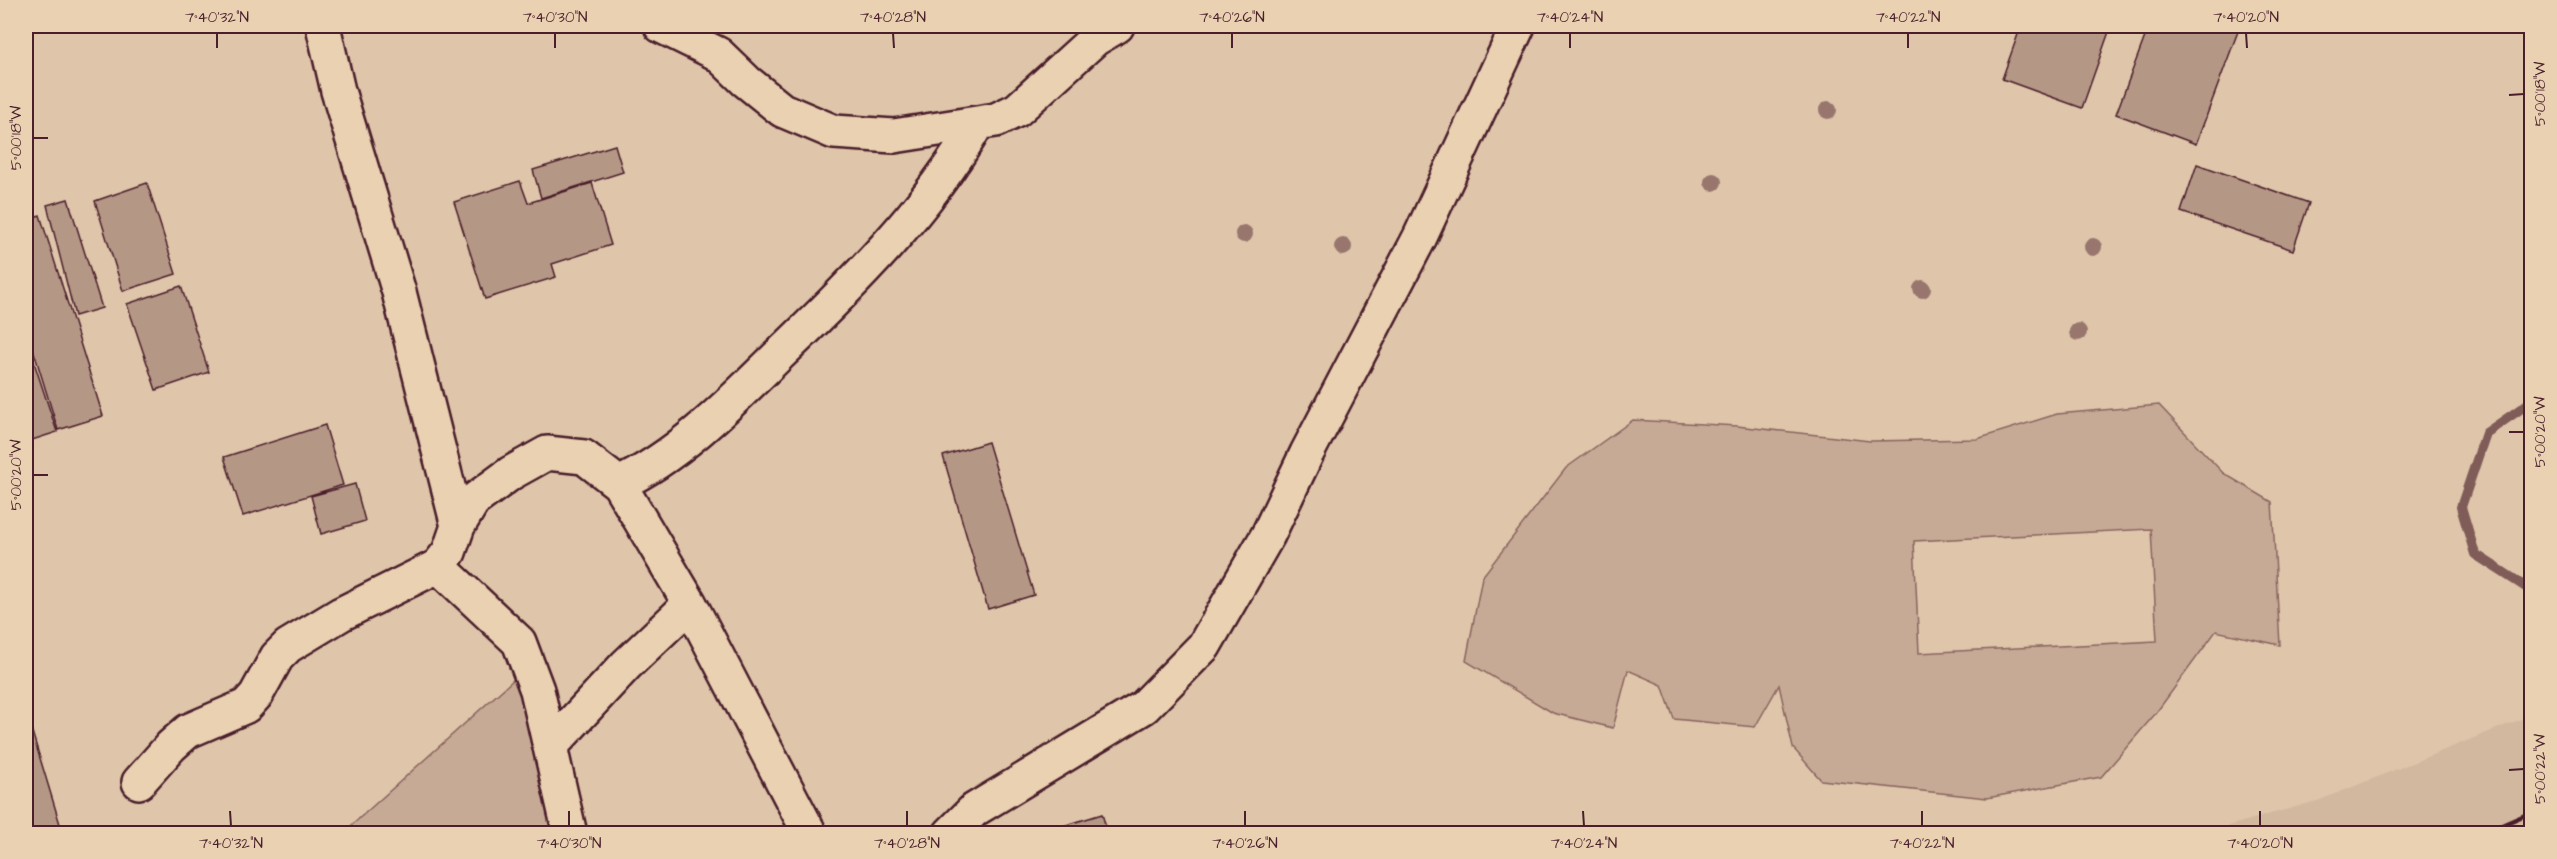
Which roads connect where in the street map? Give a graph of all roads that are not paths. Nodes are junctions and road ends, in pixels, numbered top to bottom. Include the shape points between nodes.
1 (323, 26) edge
2 (662, 26) edge
3 (1117, 26) edge
4 (1518, 26) edge
5 (977, 124) junction
6 (619, 484) junction
7 (458, 526) junction
8 (438, 566) junction
9 (690, 604) junction
10 (550, 747) junction
11 (139, 782) dead end
12 (570, 834) edge
13 (810, 834) edge
14 (950, 834) edge

1 - 7 street via 338,91 399,292
2 - 5 street via 718,54 782,110 834,132 894,136
3 - 5 street via 1095,39 1017,110
4 - 14 street via 1420,237 1268,536 1204,646 1144,706 974,810
5 - 6 street via 957,159 924,201 840,296 734,400 675,450
6 - 7 street via 584,457 547,453 473,501
6 - 9 street
7 - 8 street via 449,552
8 - 10 street via 519,642 537,690
8 - 11 street via 341,614 288,646 246,706 188,731
9 - 10 street via 626,664
9 - 13 street
10 - 12 street

